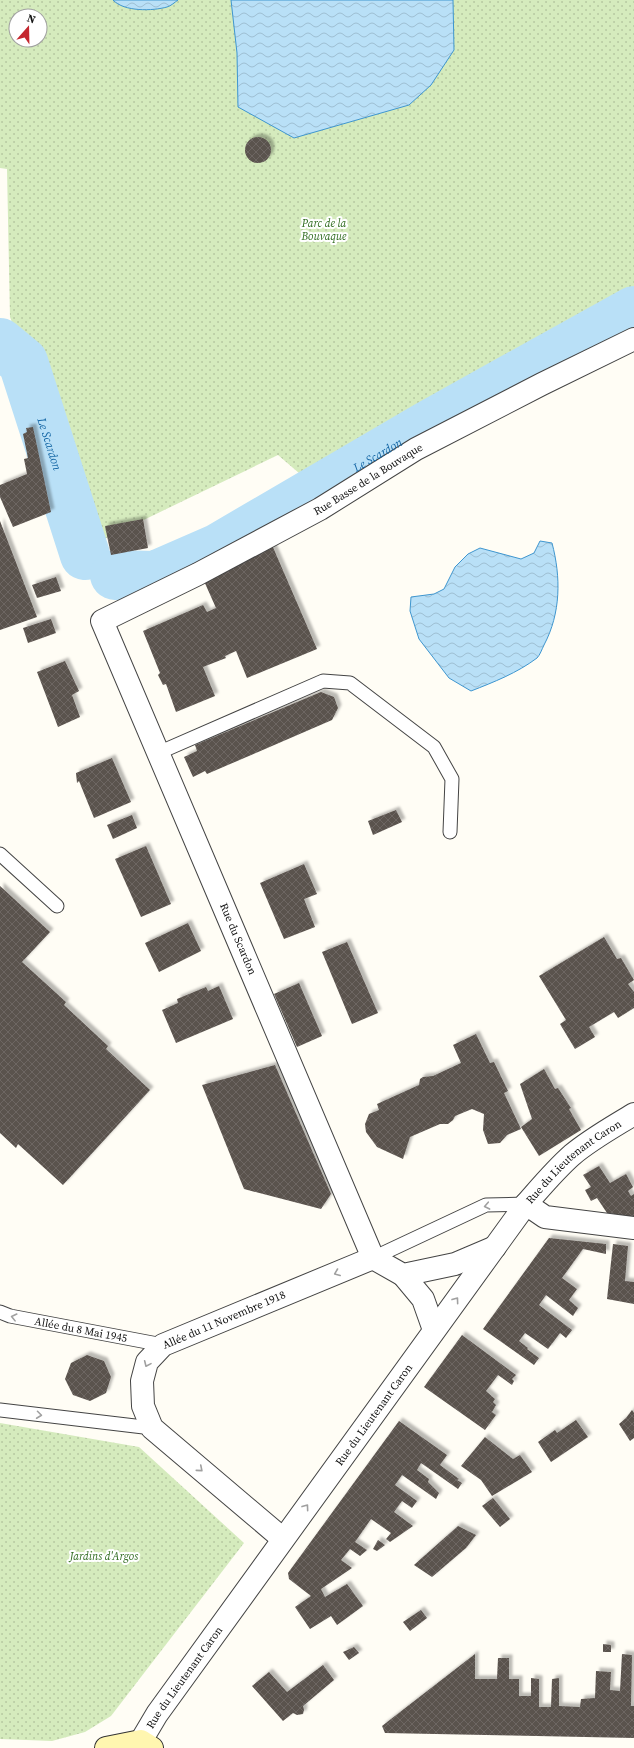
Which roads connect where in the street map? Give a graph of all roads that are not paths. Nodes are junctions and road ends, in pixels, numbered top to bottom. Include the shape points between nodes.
1 (634, 339) edge
2 (102, 621) joint
3 (158, 753) junction
4 (450, 832) dead end
5 (0, 854) edge
6 (56, 906) dead end
7 (634, 1114) edge
8 (526, 1204) junction
9 (634, 1228) edge
10 (496, 1246) junction
11 (373, 1258) junction
12 (403, 1274) junction
13 (0, 1312) edge
14 (434, 1330) junction
15 (163, 1344) junction
16 (0, 1410) edge
17 (152, 1428) junction
18 (283, 1539) junction
19 (146, 1745) edge
20 (106, 1748) edge

1 - 2 street, Rue Basse de la Bouvaque via 423,445 320,509 198,574
2 - 3 street, Rue du Scardon
3 - 4 lane via 323,681 350,683 434,747 452,779
3 - 11 street, Rue du Scardon
5 - 6 lane
7 - 8 street, Rue du Lieutenant Caron via 573,1154 554,1171
8 - 9 street via 544,1217
8 - 10 street, Rue du Lieutenant Caron
8 -> 11 lane via 486,1205
10 - 12 street via 455,1264
14 -> 10 street, Rue du Lieutenant Caron
11 - 12 street
11 -> 15 street, Allée du 11 Novembre 1918
12 - 14 street via 423,1299
15 -> 13 lane, Allée du 8 Mai 1945
18 -> 14 street, Rue du Lieutenant Caron
15 -> 17 street, Allée du 11 Novembre 1918 via 147,1362 142,1381 143,1406
16 -> 17 lane
17 -> 18 street, Allée du 11 Novembre 1918
18 - 19 street, Rue du Lieutenant Caron via 157,1714
19 - 20 main road

